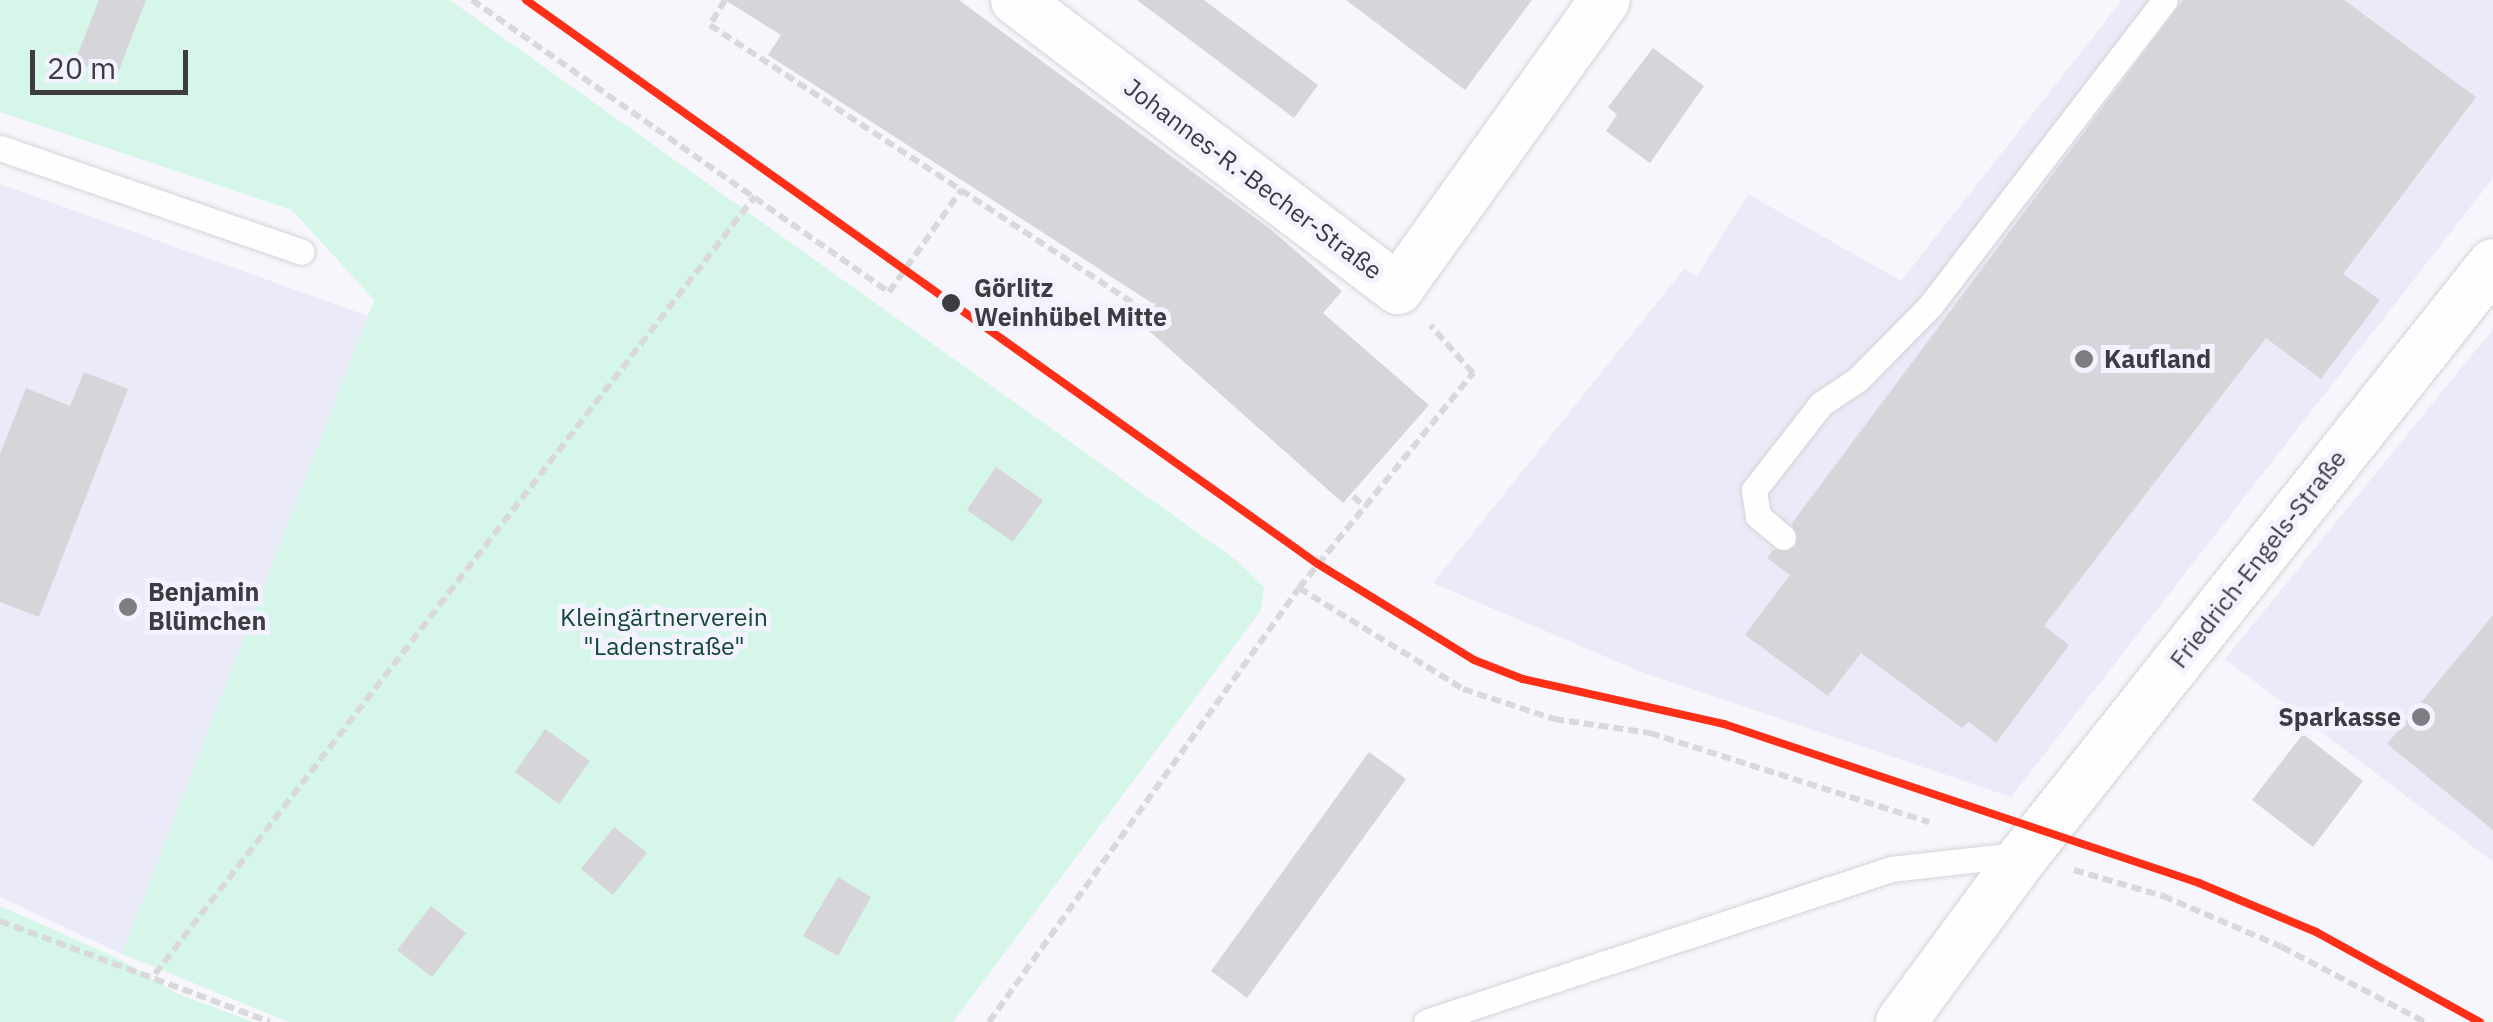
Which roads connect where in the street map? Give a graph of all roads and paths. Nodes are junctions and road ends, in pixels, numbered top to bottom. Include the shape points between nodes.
1 (472, 0) edge
2 (726, 0) edge
3 (1016, 0) edge
4 (1605, 0) edge
5 (2165, 0) edge
6 (0, 148) edge
7 (962, 189) junction
8 (755, 196) junction
9 (302, 252) dead end
10 (2493, 264) edge
11 (1398, 289) junction
12 (1145, 311) dead end
13 (1353, 496) dead end
14 (1365, 507) junction
15 (1782, 537) dead end
16 (1299, 588) junction
17 (1936, 825) dead end
18 (2025, 854) junction
19 (0, 921) edge
20 (155, 974) junction
21 (270, 1022) edge
22 (989, 1022) edge
23 (1426, 1022) edge
24 (1902, 1022) edge
25 (2425, 1022) edge

1 - 8 path
2 - 7 path via 710,25
3 - 11 street, Johannes-R.-Becher-Straße
4 - 11 street, Johannes-R.-Becher-Straße
5 - 15 lane via 1930,306 1866,372 1821,404 1754,490 1758,516
6 - 9 lane
7 - 8 path via 889,292
7 - 12 path
8 - 20 path
10 - 18 street, Friedrich-Engels-Straße
11 - 14 path via 1473,373
13 - 14 path
14 - 16 path
16 - 17 path via 1463,690 1554,719 1650,733
16 - 22 path
18 - 23 lane via 1891,869
18 - 24 street, Friedrich-Engels-Straße
18 - 25 path via 2163,896 2282,947
19 - 20 path
20 - 21 path

